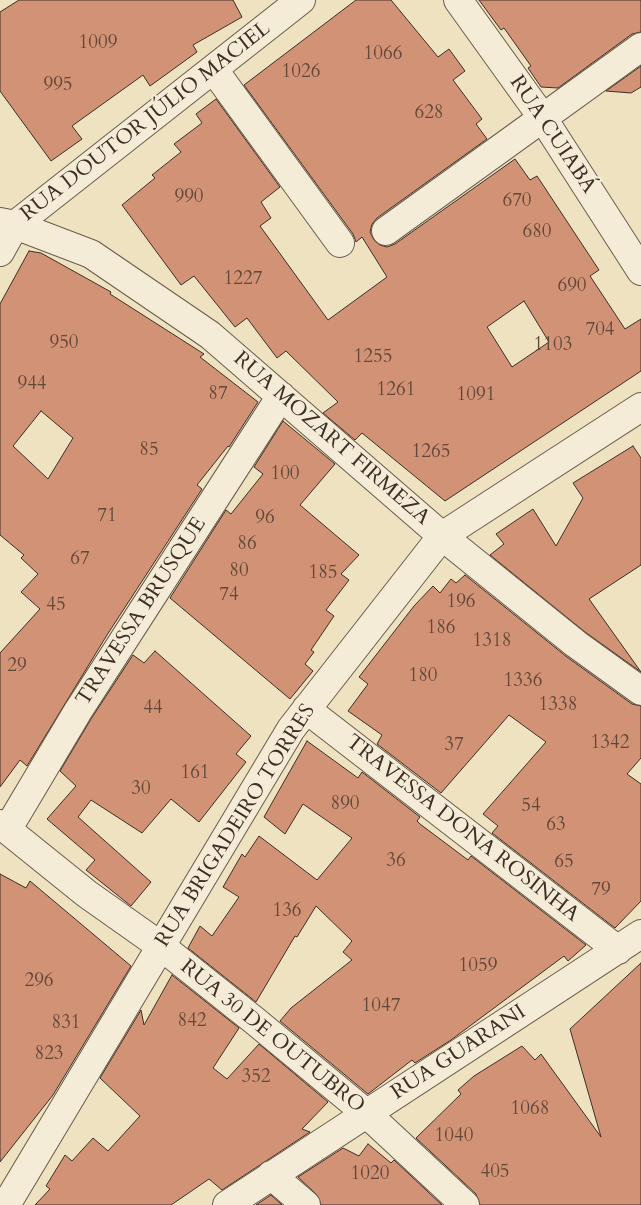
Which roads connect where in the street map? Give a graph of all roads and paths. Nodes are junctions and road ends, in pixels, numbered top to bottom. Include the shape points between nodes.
1 (301, 0) edge
2 (458, 0) edge
3 (641, 47) edge
4 (214, 70) junction
5 (542, 117) junction
6 (7, 224) edge
7 (386, 231) dead end
8 (340, 244) dead end
9 (0, 252) edge
10 (641, 272) edge
11 (281, 396) junction
12 (641, 407) edge
13 (442, 536) junction
14 (641, 691) edge
15 (306, 709) junction
16 (3, 827) edge
17 (641, 934) edge
18 (162, 947) junction
19 (618, 950) junction
20 (366, 1113) junction
21 (271, 1175) junction
22 (6, 1205) edge
23 (228, 1205) edge
24 (306, 1205) edge
25 (465, 1205) edge

1 - 4 street, RUA DOUTOR JÚLIO MACIEL
2 - 5 street, RUA CUIABÁ
3 - 5 street
4 - 6 street, RUA DOUTOR JÚLIO MACIEL
4 - 8 street
5 - 7 street
5 - 10 street, RUA CUIABÁ
6 - 9 street, RUA DOUTOR JÚLIO MACIEL
6 - 11 street, RUA MOZART FIRMEZA via 91,254 210,335
11 - 13 street, RUA MOZART FIRMEZA
11 - 16 street, TRAVESSA BRUSQUE
12 - 13 street, RUA BRIGADEIRO TORRES
13 - 14 street, RUA MOZART FIRMEZA via 576,644
13 - 15 street, RUA BRIGADEIRO TORRES
15 - 18 street, RUA BRIGADEIRO TORRES
15 - 19 street, TRAVESSA DONA ROSINHA
16 - 18 street, RUA 30 DE OUTUBRO via 87,894
17 - 19 street, RUA GUARANI
18 - 20 street, RUA 30 DE OUTUBRO
18 - 22 street, RUA BRIGADEIRO TORRES
19 - 20 street, RUA GUARANI
20 - 21 street, RUA GUARANI
20 - 25 street, RUA 30 DE OUTUBRO
21 - 23 street, RUA GUARANI
21 - 24 street

